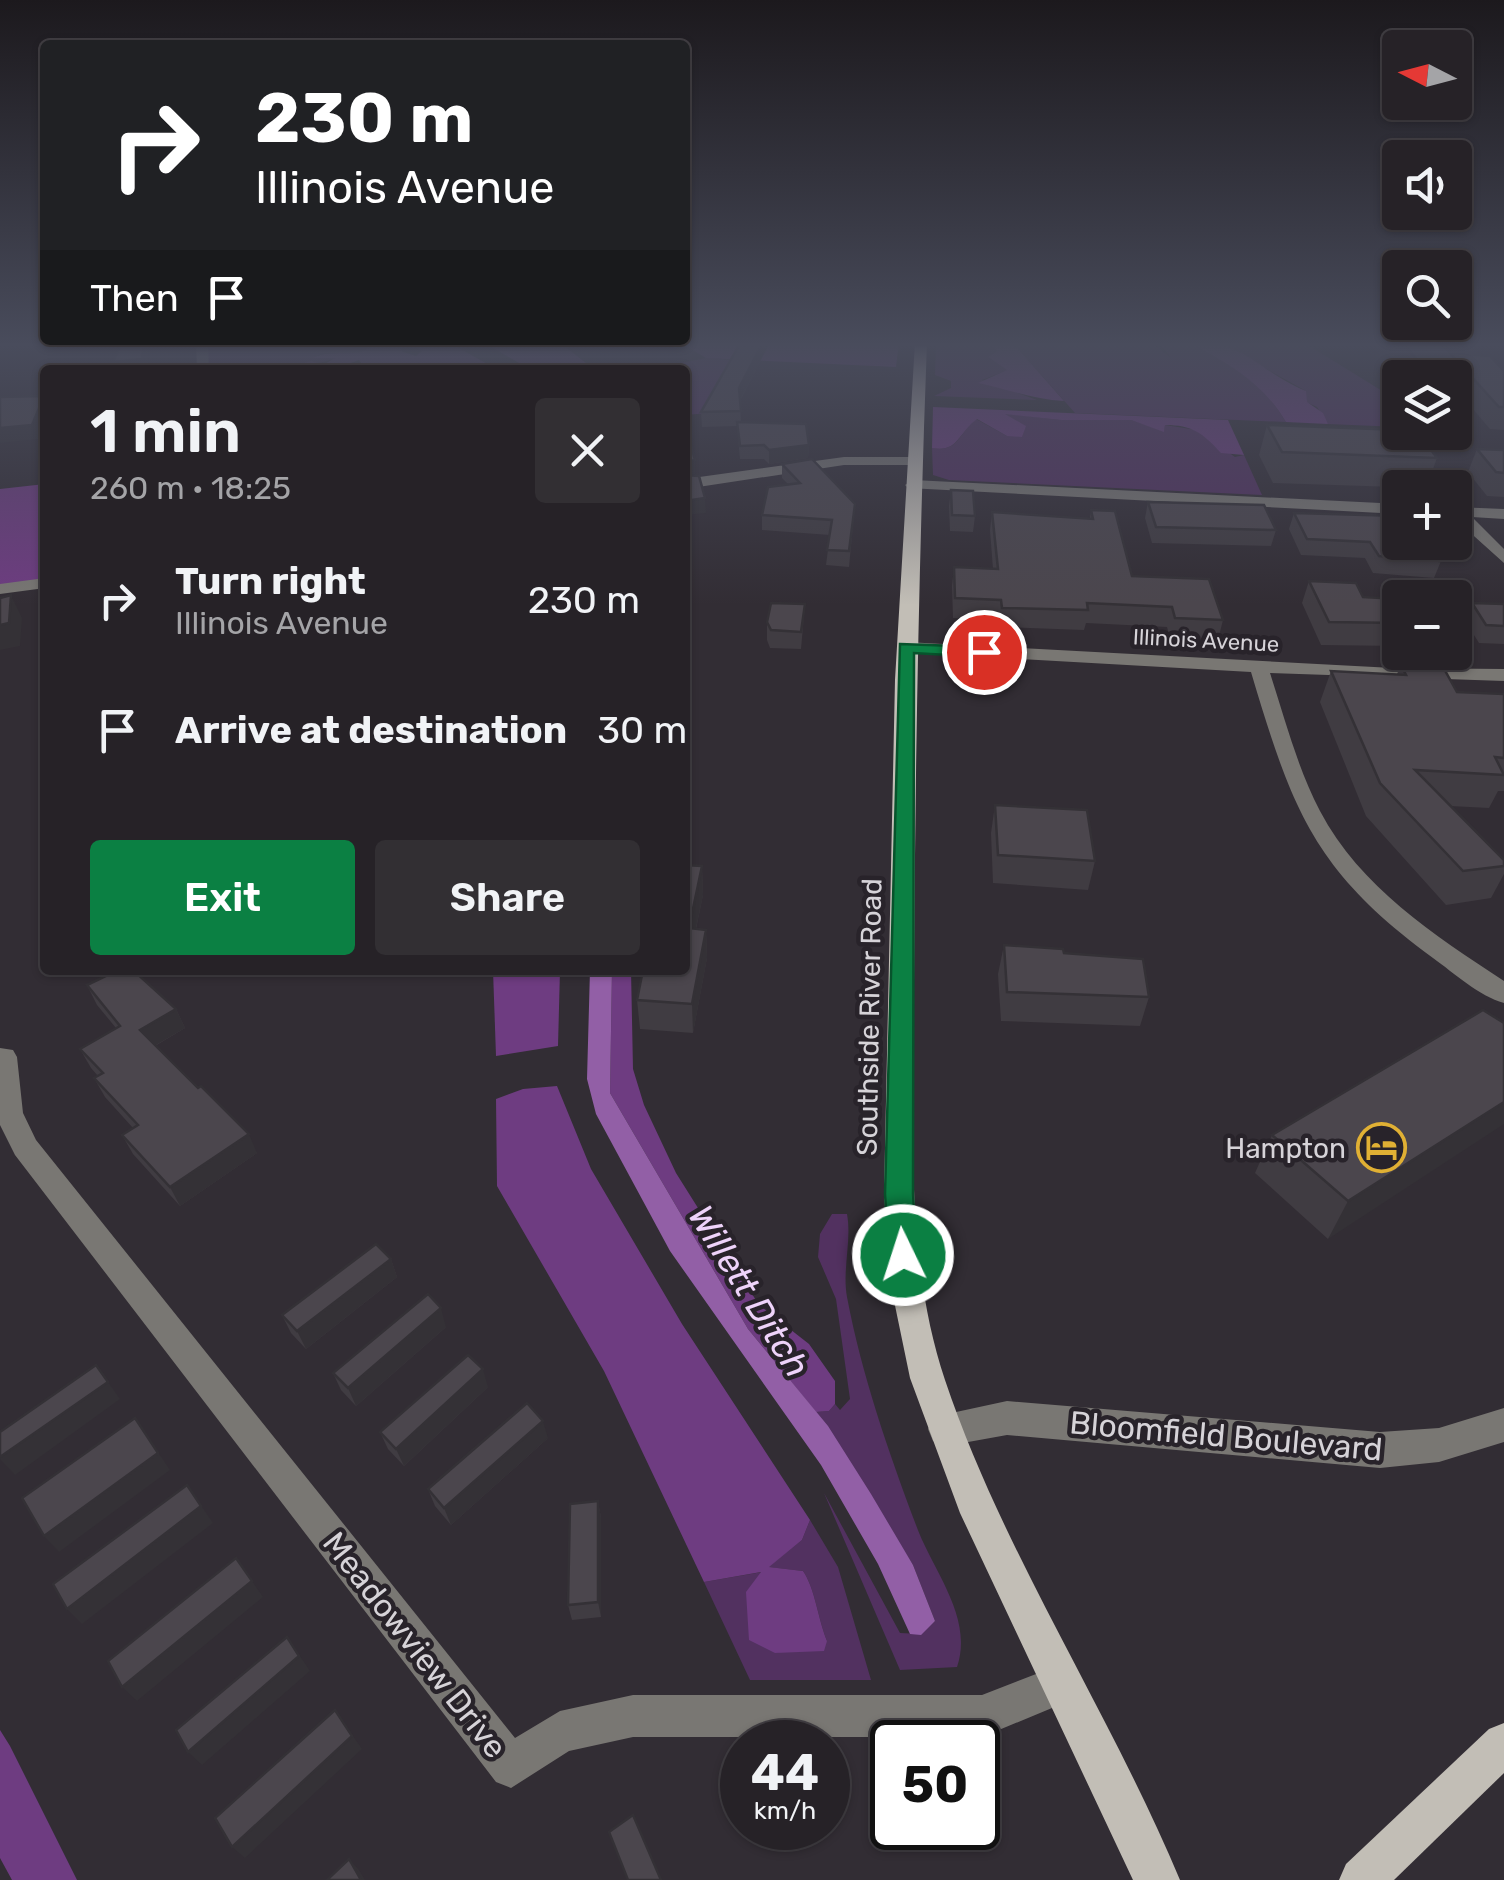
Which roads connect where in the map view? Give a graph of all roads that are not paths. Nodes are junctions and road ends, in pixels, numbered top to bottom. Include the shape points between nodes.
1 (916, 430) edge
2 (914, 473) junction
3 (690, 483) edge
4 (1382, 508) edge
5 (1472, 513) edge
6 (1504, 514) edge
7 (1472, 527) edge
8 (1504, 558) edge
9 (40, 584) edge
10 (0, 589) edge
11 (906, 648) junction
12 (1259, 668) junction
13 (1504, 675) edge
14 (1504, 994) edge
15 (4, 1057) dead end
16 (1504, 1425) edge
17 (946, 1429) junction
18 (1062, 1684) junction
19 (1504, 1744) edge
20 (1157, 1880) edge
21 (1362, 1880) edge

1 - 2 main road, Southside River Road
2 - 3 street via 844,461
2 - 4 street
2 - 11 main road, Southside River Road
5 - 6 street
7 - 8 street
9 - 10 street
11 - 12 street, Illinois Avenue
11 - 17 main road, Southside River Road via 901,1227 916,1338
12 - 13 street, Illinois Avenue
12 - 14 street via 1304,800 1332,850 1407,926
15 - 18 street, Meadowview Drive via 9,1113 25,1146 511,1768 560,1732 634,1716 982,1716
16 - 17 street, Bloomfield Boulevard via 1458,1441 1380,1450 1007,1418
17 - 18 main road, Southside River Road
18 - 20 main road, Southside River Road
19 - 21 main road

